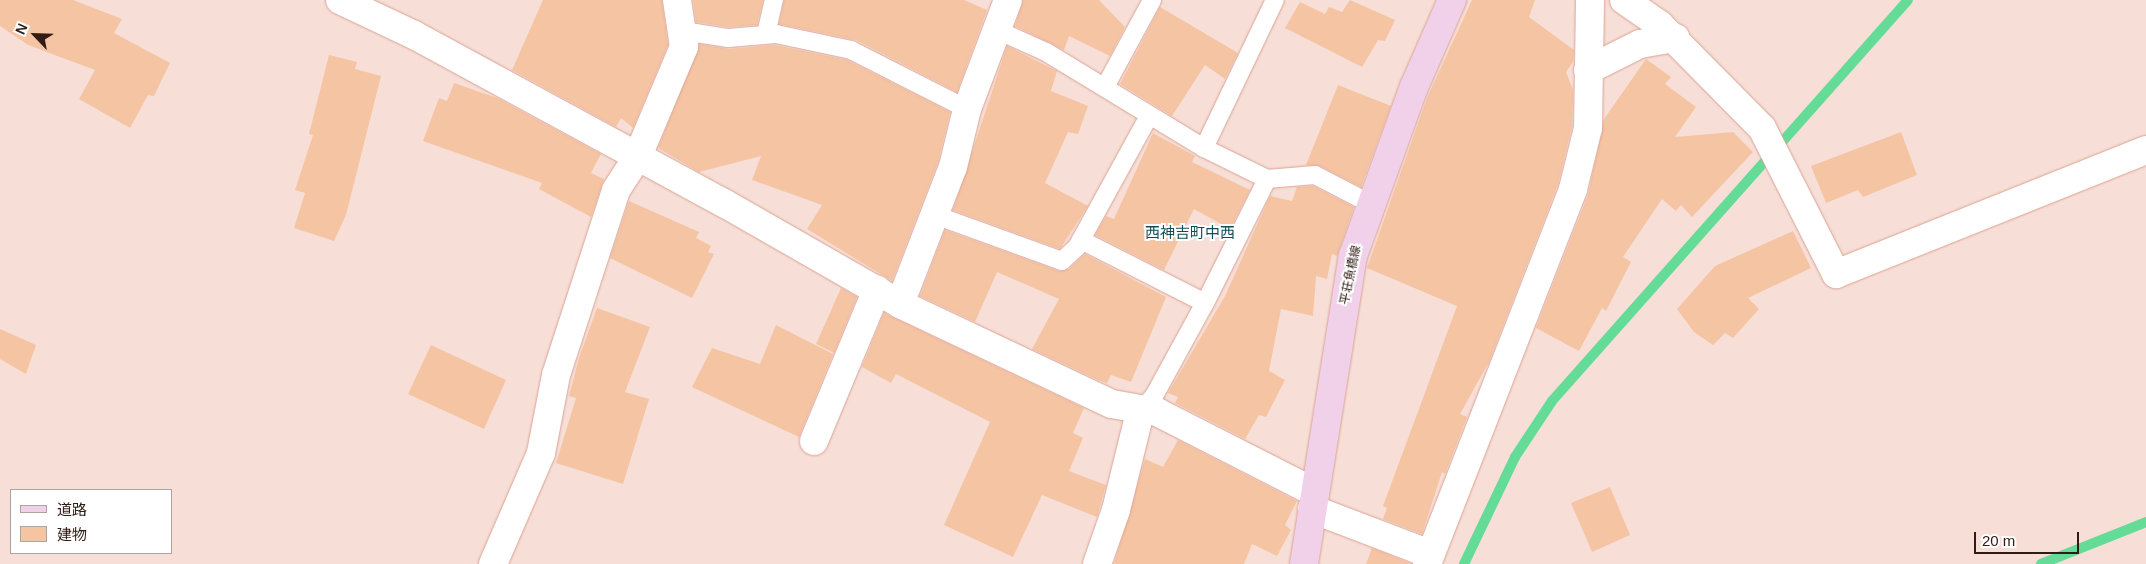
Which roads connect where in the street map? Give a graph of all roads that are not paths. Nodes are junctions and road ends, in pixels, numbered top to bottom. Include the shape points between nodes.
1 (340, 0) edge
2 (677, 0) edge
3 (774, 0) edge
4 (1008, 0) edge
5 (1152, 0) edge
6 (1275, 0) edge
7 (1452, 0) edge
8 (1590, 0) edge
9 (1624, 0) edge
10 (997, 30) junction
11 (684, 31) junction
12 (766, 34) junction
13 (1675, 38) junction
14 (1588, 70) junction
15 (1105, 87) junction
16 (967, 109) junction
17 (1149, 116) junction
18 (1204, 148) junction
19 (2146, 150) edge
20 (637, 158) junction
21 (1267, 180) junction
22 (1372, 204) junction
23 (935, 215) junction
24 (1082, 240) junction
25 (888, 297) junction
26 (1205, 303) junction
27 (1140, 412) junction
28 (814, 441) dead end
29 (1313, 501) junction
30 (1429, 559) edge
31 (1100, 563) edge
32 (493, 564) edge
33 (1304, 564) edge

1 - 20 street via 414,35
2 - 11 street
3 - 12 lane
4 - 10 street
5 - 15 lane
6 - 18 lane
7 - 22 main road, 平荘魚橋線 via 1414,87
8 - 14 street
9 - 13 street
10 - 15 lane
10 - 16 street
11 - 12 lane via 728,38
11 - 20 street via 684,48
12 - 16 lane via 851,50
13 - 14 street via 1640,44
13 - 19 street via 1762,128 1836,274
14 - 30 street via 1588,128 1573,189
15 - 17 lane
16 - 23 street
17 - 18 lane
17 - 24 lane
18 - 21 lane
20 - 25 street
20 - 32 street via 616,190 556,375 541,453
21 - 22 lane via 1314,175
21 - 26 lane
22 - 29 main road, 平荘魚橋線 via 1353,256
23 - 24 lane via 1062,262
23 - 25 street
24 - 26 lane
25 - 27 street via 1112,404
25 - 28 street
26 - 27 lane via 1154,396
27 - 29 street via 1157,412
27 - 31 street
29 - 30 street
29 - 33 main road, 平荘魚橋線

